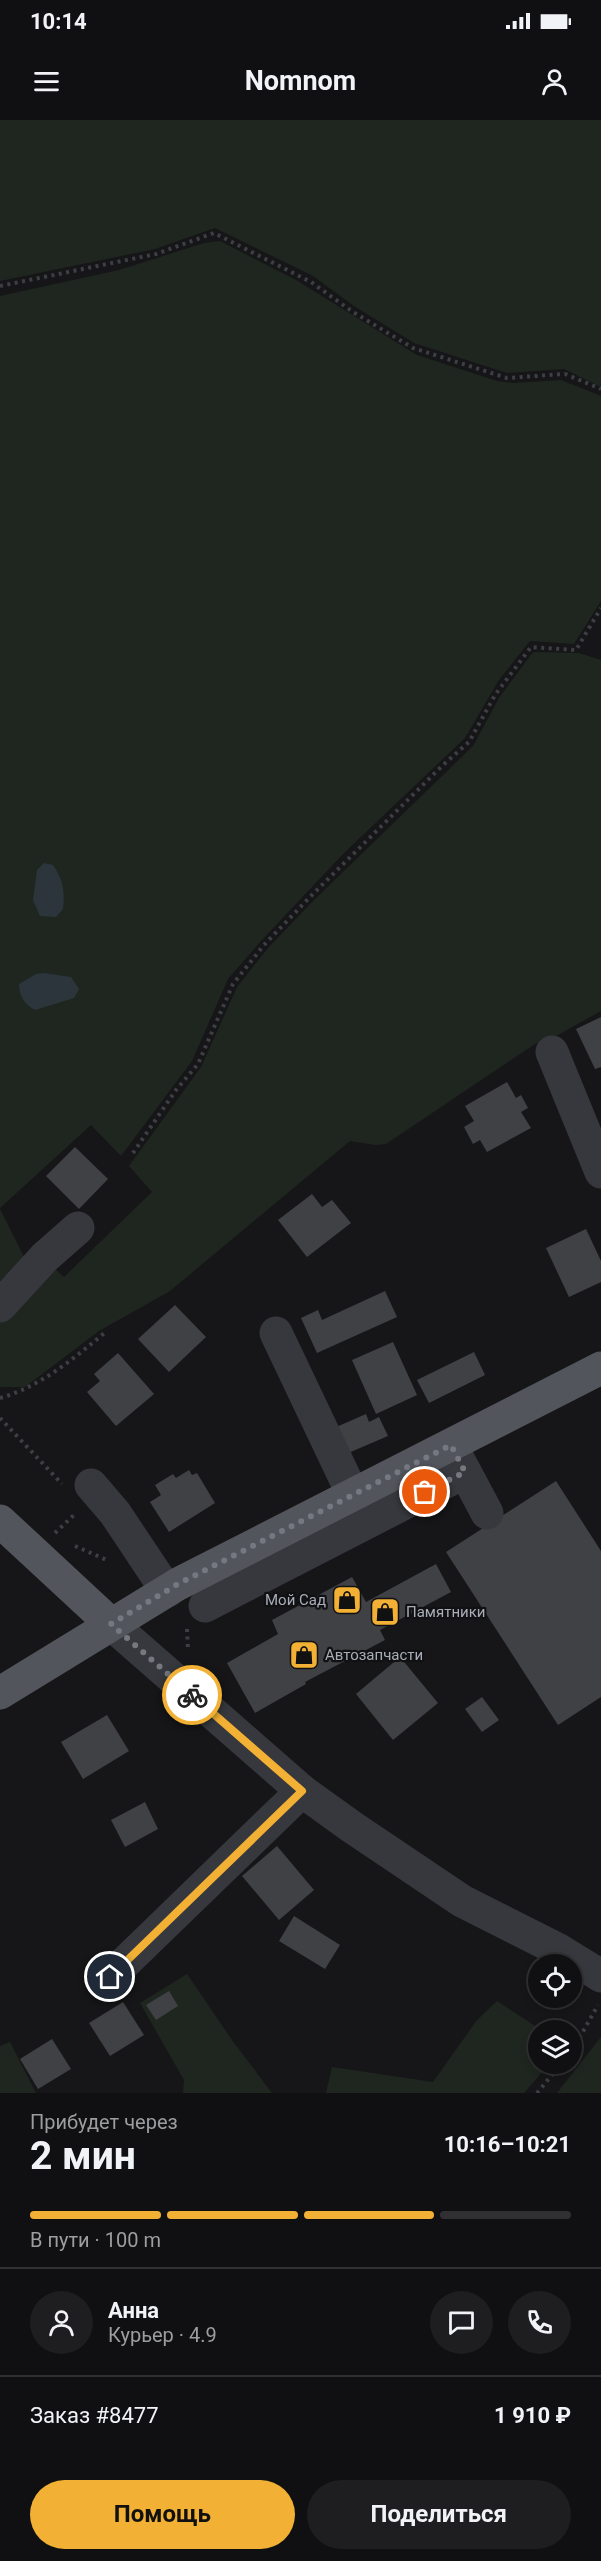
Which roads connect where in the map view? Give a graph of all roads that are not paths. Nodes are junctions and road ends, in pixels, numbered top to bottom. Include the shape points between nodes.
1 (552, 1052) dead end
2 (601, 1172) edge
3 (78, 1228) dead end
4 (0, 1306) edge
5 (276, 1333) dead end
6 (601, 1368) edge
7 (458, 1458) junction
8 (79, 1487) road end
9 (353, 1495) junction
10 (487, 1513) dead end
11 (0, 1521) edge
12 (167, 1591) junction
13 (206, 1606) dead end
14 (111, 1624) junction
15 (0, 1693) edge
16 (302, 1791) junction
17 (601, 1976) edge
18 (110, 1977) dead end

1 - 2 street
3 - 4 street
5 - 9 street
6 - 7 main road
7 - 9 main road
7 - 10 street
7 - 13 street
8 - 12 street via 115,1513
9 - 12 main road
11 - 14 main road
12 - 14 main road
14 - 15 main road
14 - 16 street
16 - 17 street via 462,1901
16 - 18 street

